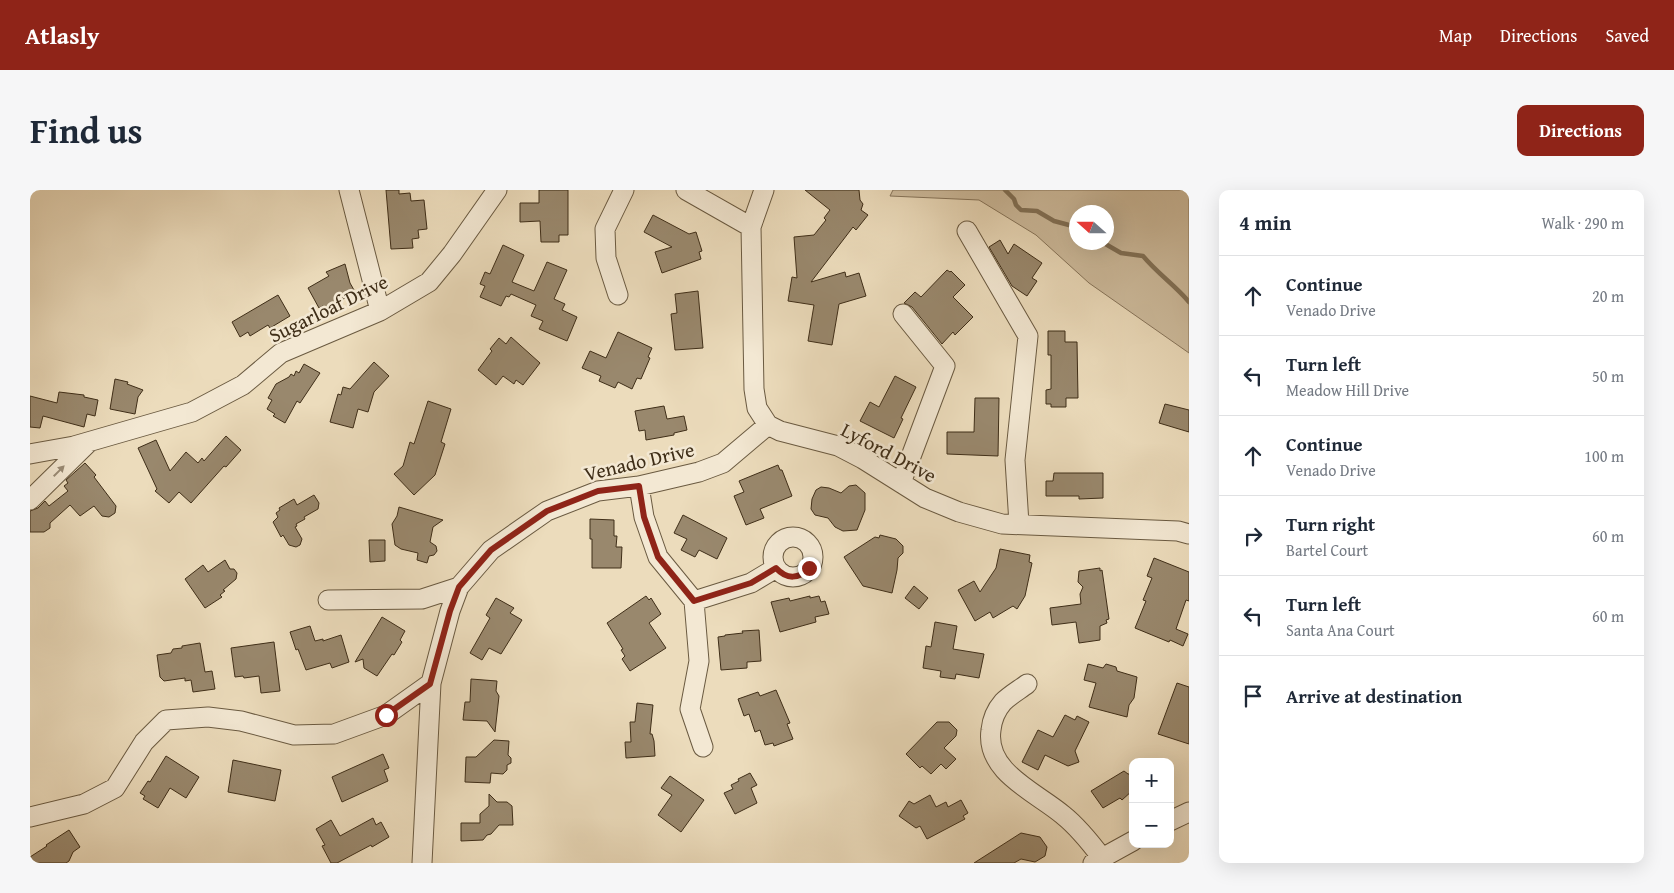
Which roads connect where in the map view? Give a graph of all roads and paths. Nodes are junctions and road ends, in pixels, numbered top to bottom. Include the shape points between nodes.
1 (349, 190) edge
2 (497, 190) edge
3 (624, 190) edge
4 (686, 190) edge
5 (764, 190) edge
6 (751, 227) junction
7 (966, 231) dead end
8 (618, 295) dead end
9 (380, 311) junction
10 (903, 314) dead end
11 (768, 425) junction
12 (89, 442) junction
13 (30, 454) edge
14 (901, 483) junction
15 (639, 486) junction
16 (30, 500) edge
17 (1019, 524) junction
18 (1189, 534) edge
19 (776, 568) dead end
20 (459, 587) junction
21 (328, 600) dead end
22 (694, 601) junction
23 (430, 684) junction
24 (1027, 684) dead end
25 (703, 747) dead end
26 (1189, 812) edge
27 (30, 817) edge
28 (1174, 820) edge
29 (1129, 843) edge
30 (1097, 860) edge
31 (422, 863) edge

1 - 9 street
2 - 9 street, Sugarloaf Drive via 429,282
3 - 8 street via 605,229 606,258
4 - 6 street
5 - 6 street
6 - 11 street via 754,389 757,408
7 - 17 street via 1028,336 1015,460
9 - 12 street, Sugarloaf Drive via 281,353 243,385 192,412
10 - 14 street via 945,366
11 - 14 street, Lyford Drive via 838,446
11 - 15 street, Venado Drive via 722,463 699,472
12 - 13 street, Sugarloaf Drive
16 -> 12 street, Sugarloaf Drive
14 - 17 street, Lyford Drive via 959,512 1002,524
15 - 20 street, Venado Drive via 598,491 547,511 491,550
15 - 22 street via 644,517 658,557
17 - 18 street, Lyford Drive
19 - 22 street via 751,583
20 - 21 street via 422,599
20 - 23 street
22 - 25 street via 699,661 690,709
23 - 27 street via 386,715 334,734 294,735 241,721 208,717 166,720 144,742 115,788 84,804
23 - 31 street
24 - 30 street via 1002,703 993,718 990,740 996,760 1008,774 1084,835
26 - 28 street
29 - 30 street

